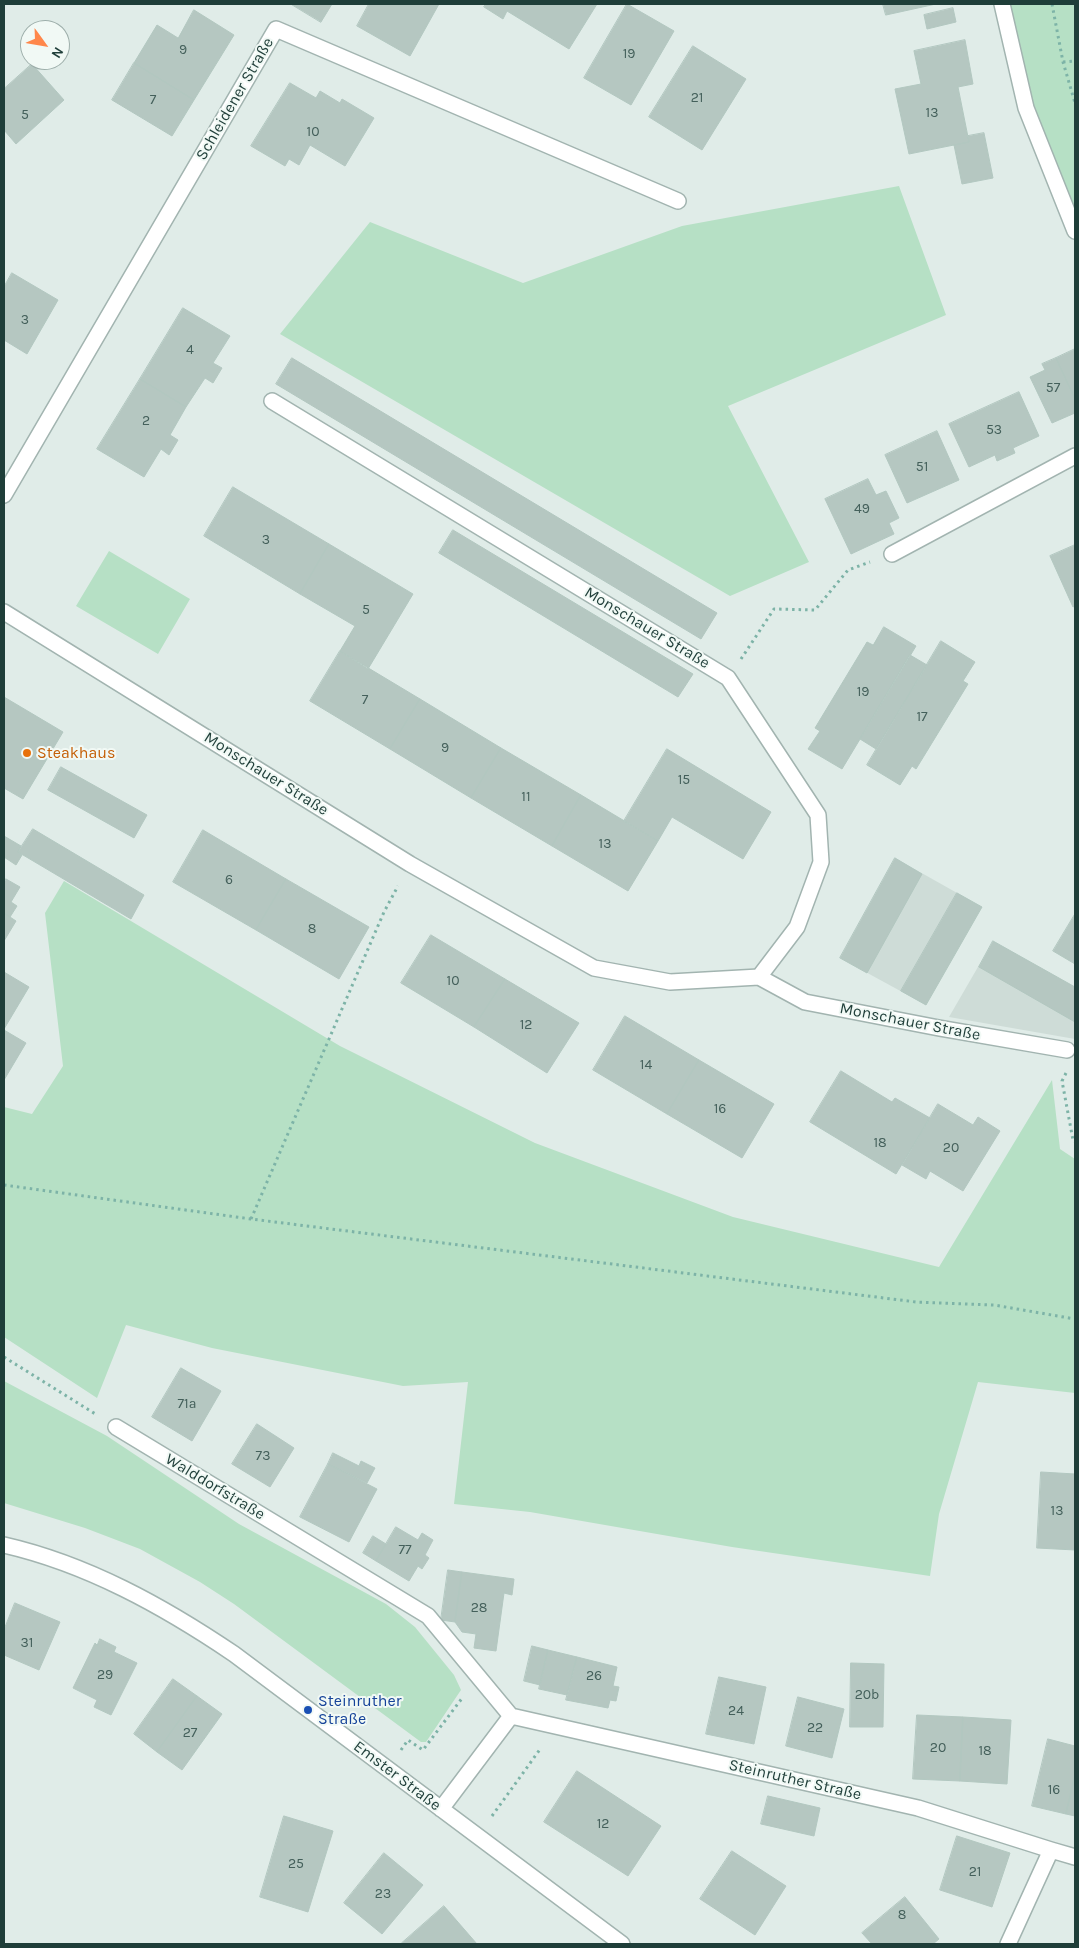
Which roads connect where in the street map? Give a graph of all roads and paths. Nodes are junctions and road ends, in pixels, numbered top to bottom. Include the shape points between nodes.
1 (1002, 4) edge
2 (1052, 4) edge
3 (1075, 61) edge
4 (1063, 62) junction
5 (1075, 103) edge
6 (678, 201) dead end
7 (1075, 231) edge
8 (272, 402) dead end
9 (1075, 456) edge
10 (4, 495) edge
11 (892, 554) joint
12 (4, 612) edge
13 (728, 678) junction
14 (410, 864) junction
15 (759, 976) junction
16 (1067, 1050) dead end
17 (1071, 1065) dead end
18 (1075, 1142) edge
19 (4, 1185) edge
20 (251, 1219) junction
21 (1075, 1319) edge
22 (4, 1357) edge
23 (116, 1428) joint
24 (4, 1545) edge
25 (460, 1699) dead end
26 (511, 1716) junction
27 (556, 1726) junction
28 (385, 1766) junction
29 (442, 1809) junction
30 (476, 1836) junction
31 (1051, 1850) junction
32 (1075, 1856) edge
33 (622, 1944) edge
34 (1008, 1944) edge

1 - 7 street via 1026,108
2 - 4 path
3 - 4 path
4 - 5 path
6 - 10 street, Schleidener Straße via 276,29
8 - 13 street, Monschauer Straße
9 - 11 street
11 - 13 path via 848,570 815,610 774,609
12 - 14 street, Monschauer Straße
13 - 15 street, Monschauer Straße via 818,815 821,862 797,927
14 - 15 street, Monschauer Straße via 594,968 670,982
14 - 20 path via 384,912
15 - 16 street, Monschauer Straße via 805,1002
17 - 18 path via 1062,1081
19 - 20 path
20 - 21 path via 916,1302 994,1305
22 - 23 path
23 - 26 street, Walddorfstraße via 428,1616
24 - 28 street, Emster Straße via 63,1562 186,1622
25 - 28 path via 423,1750 408,1740
26 - 27 street, Steinruther Straße
26 - 29 street
27 - 30 path
27 - 31 street, Steinruther Straße via 918,1808
28 - 29 street, Emster Straße
29 - 30 street, Emster Straße
30 - 33 street, Emster Straße
31 - 32 street, Steinruther Straße
31 - 34 street

